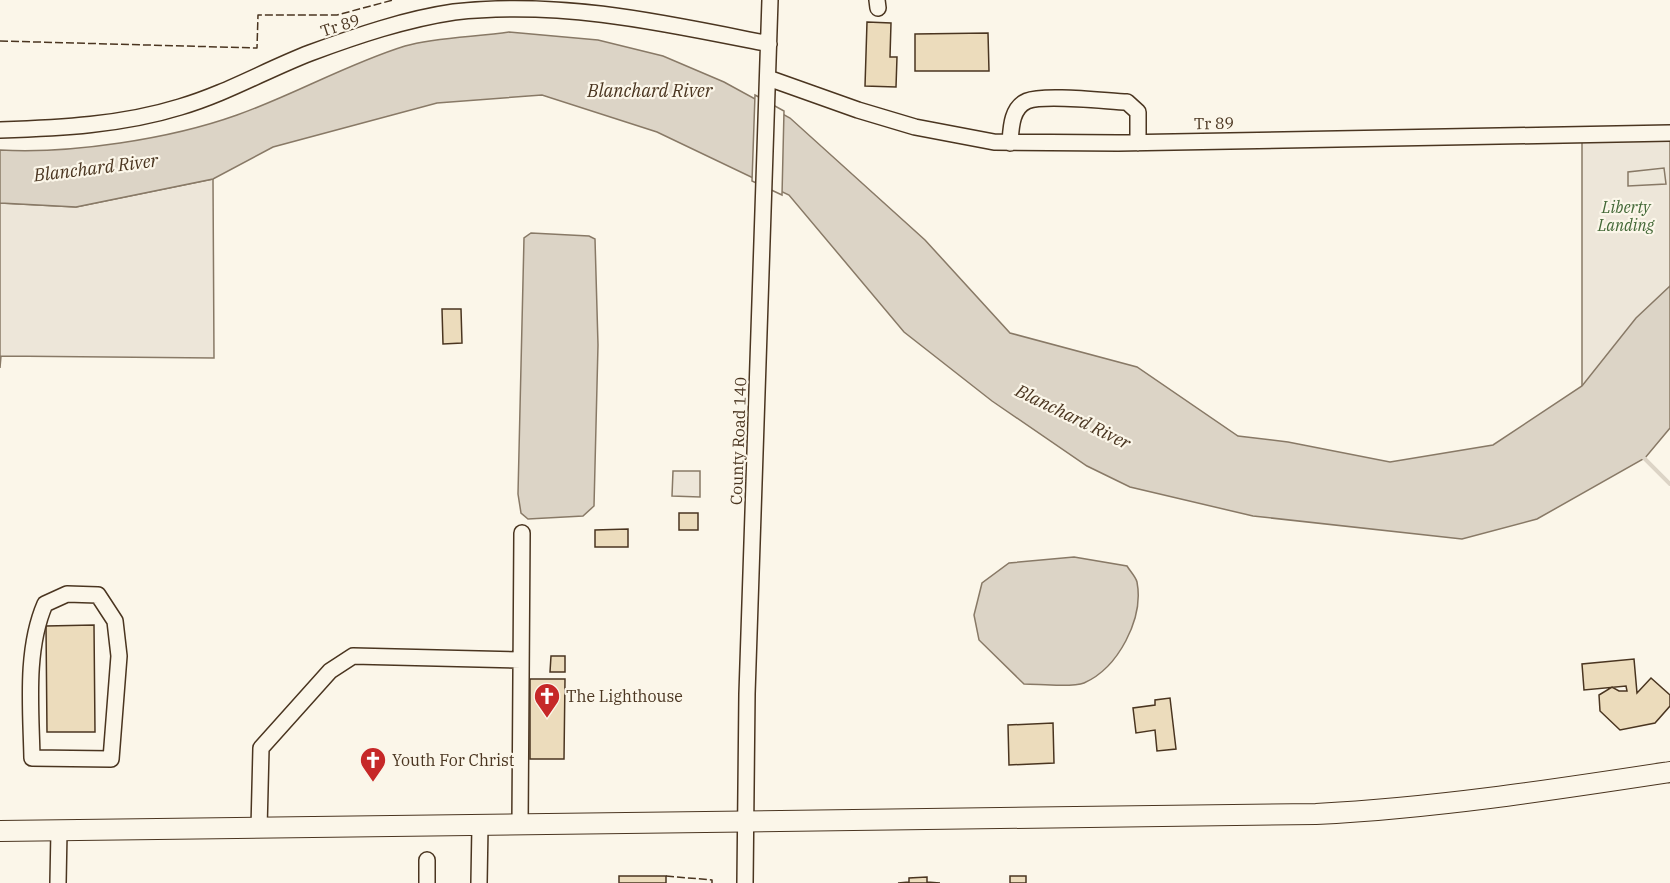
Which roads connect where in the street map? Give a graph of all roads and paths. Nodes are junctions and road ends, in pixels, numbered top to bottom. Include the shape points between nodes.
1 (770, 0) edge
2 (769, 44) junction
3 (768, 85) junction
4 (0, 130) edge
5 (1670, 133) edge
6 (1010, 143) junction
7 (1138, 143) junction
8 (522, 533) dead end
9 (521, 660) junction
10 (111, 759) joint
11 (1670, 772) edge
12 (746, 821) junction
13 (520, 825) junction
14 (480, 826) junction
15 (259, 829) junction
16 (0, 831) edge
17 (59, 831) junction
18 (427, 860) dead end
19 (58, 883) edge
20 (427, 883) edge
21 (479, 883) edge
22 (745, 883) edge

1 - 2 street, County Road 140
2 - 3 street, County Road 140
2 - 4 street, Tr 89 via 569,7 532,5 455,12 405,22 311,53 209,97 150,116
3 - 6 street, Tr 89 via 915,127
3 - 12 street, County Road 140
5 - 7 street, Tr 89
6 - 7 street, Tr 89
6 - 7 street via 1012,118 1026,101 1042,99 1127,102 1138,112
8 - 9 street
9 - 13 street
9 - 15 street via 353,656 345,661 330,671 261,748
10 - 10 street via 32,758 35,626 45,604 67,594 98,595 114,621 119,656
11 - 12 main road via 1486,800 1337,813
12 - 13 main road
12 - 22 street, County Road 140
13 - 14 main road
14 - 15 main road
14 - 21 street
15 - 17 main road
16 - 17 main road
17 - 19 street
18 - 20 street

